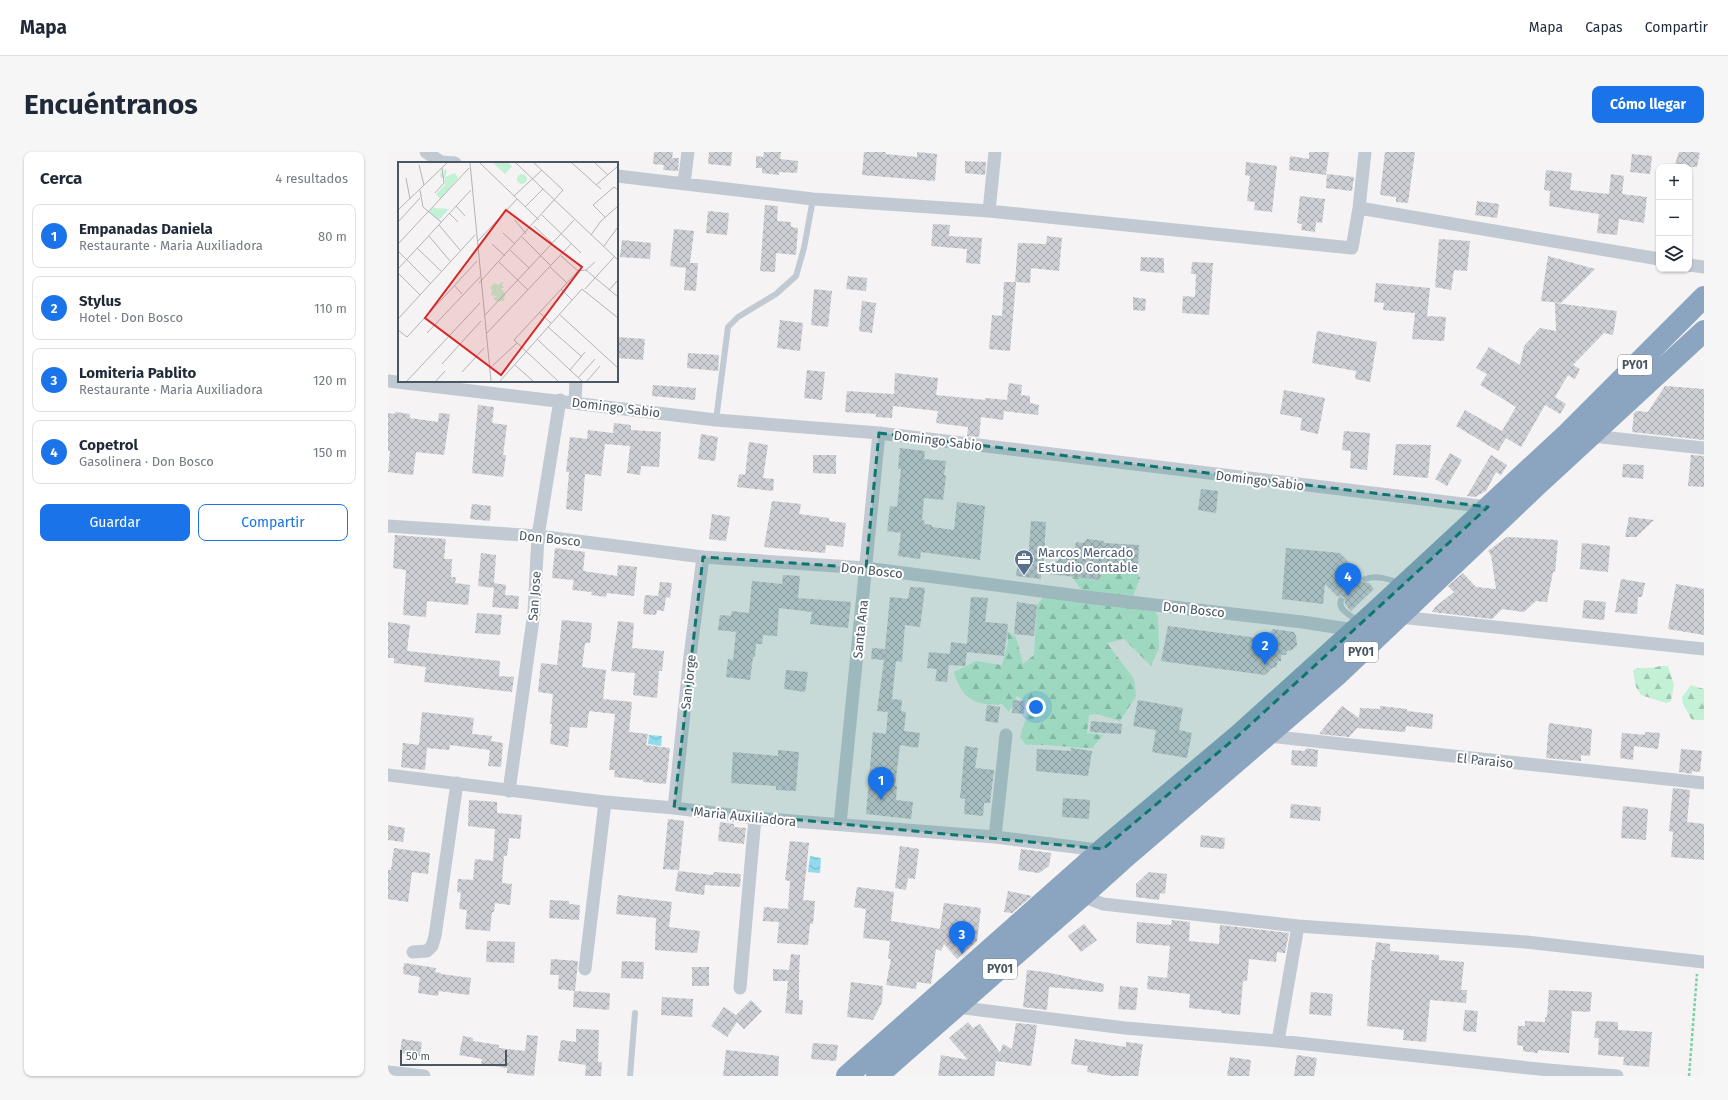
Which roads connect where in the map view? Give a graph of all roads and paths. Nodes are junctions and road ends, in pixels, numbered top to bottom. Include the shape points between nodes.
1 (426, 152) edge
2 (688, 152) edge
3 (995, 152) edge
4 (1365, 152) edge
5 (441, 162) edge
6 (618, 176) edge
7 (684, 183) junction
8 (813, 199) junction
9 (1359, 208) junction
10 (989, 211) junction
11 (1656, 258) edge
12 (1692, 265) edge
13 (1704, 267) edge
14 (1704, 297) edge
15 (1702, 336) edge
16 (388, 381) edge
17 (398, 382) edge
18 (406, 382) edge
19 (576, 382) edge
20 (424, 383) edge
21 (560, 400) junction
22 (575, 402) junction
23 (716, 420) junction
24 (879, 433) junction
25 (1592, 436) junction
26 (1704, 448) edge
27 (1488, 507) junction
28 (388, 526) edge
29 (538, 536) junction
30 (703, 557) junction
31 (866, 568) junction
32 (1365, 579) dead end
33 (1405, 584) junction
34 (1340, 600) dead end
35 (1399, 617) junction
36 (1359, 627) junction
37 (1704, 649) edge
38 (1006, 734) dead end
39 (1267, 736) junction
40 (388, 775) edge
41 (457, 783) junction
42 (1704, 783) edge
43 (509, 791) junction
44 (605, 802) junction
45 (674, 808) junction
46 (755, 818) junction
47 (840, 824) junction
48 (995, 837) junction
49 (1103, 849) junction
50 (1122, 860) junction
51 (1066, 883) junction
52 (1082, 896) junction
53 (1298, 926) junction
54 (413, 952) dead end
55 (1701, 962) edge
56 (585, 969) dead end
57 (740, 988) dead end
58 (956, 1007) junction
59 (635, 1013) dead end
60 (1278, 1041) junction
61 (388, 1072) edge
62 (424, 1076) edge
63 (630, 1076) edge
64 (847, 1076) edge
65 (877, 1076) edge
66 (1617, 1076) edge
67 (1689, 1076) edge

1 - 5 street
2 - 7 street
3 - 10 street
4 - 9 street
6 - 7 street
7 - 8 street
8 - 10 street
8 - 23 lane via 796,276 776,294 738,317 728,327
9 - 10 street via 1352,248
9 - 11 street
12 - 13 street
14 - 27 highway, PY01 via 1567,434
15 - 25 highway, PY01
16 - 17 street, Domingo Sabio
18 - 20 street, Domingo Sabio
19 - 22 street
20 - 21 street, Domingo Sabio
21 - 22 street, Domingo Sabio
21 - 29 street, San Jose
22 - 23 street, Domingo Sabio
23 - 24 street, Domingo Sabio
24 - 27 street, Domingo Sabio
24 - 31 street, Santa Ana
25 - 26 street
25 - 35 highway, PY01
27 - 33 highway, PY01
28 - 29 street, Don Bosco
29 - 30 street, Don Bosco
29 - 43 street, San Jose via 534,612
30 - 31 street, Don Bosco
30 - 45 street, San Jorge
31 - 36 street, Don Bosco via 1102,599
31 - 47 street, Santa Ana
32 - 33 lane via 1379,577
33 - 36 highway, PY01
34 - 36 lane via 1341,608
35 - 37 street
35 - 39 highway, PY01
36 - 49 highway, PY01 via 1239,735
38 - 48 street
39 - 42 street, El Paraiso
39 - 50 highway, PY01
40 - 41 street, Maria Auxiliadora
41 - 43 street, Maria Auxiliadora
41 - 54 street via 435,936 432,946 427,951
43 - 44 street, Maria Auxiliadora
44 - 45 street, Maria Auxiliadora
44 - 56 street
45 - 46 street, Maria Auxiliadora
46 - 47 street, Maria Auxiliadora
46 - 57 street
47 - 48 street, Maria Auxiliadora
48 - 49 street, Maria Auxiliadora
49 - 50 street
49 - 51 highway, PY01
50 - 52 highway, PY01
51 - 52 street
51 - 64 highway, PY01
52 - 53 street via 1103,904
52 - 58 highway, PY01
53 - 55 street via 1526,942
53 - 60 street
55 - 67 path
58 - 60 street via 1126,1028
58 - 65 highway, PY01
59 - 63 lane
60 - 66 street
61 - 62 street

